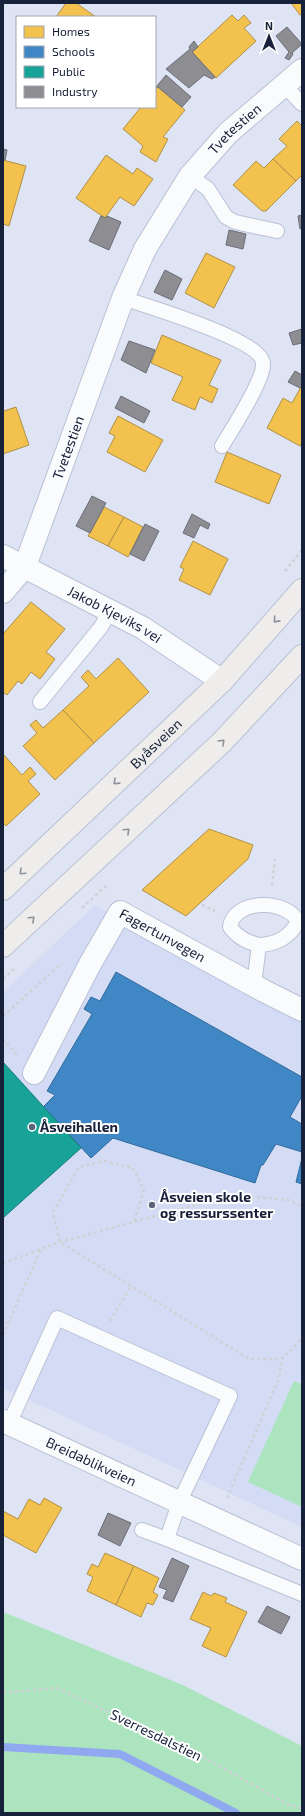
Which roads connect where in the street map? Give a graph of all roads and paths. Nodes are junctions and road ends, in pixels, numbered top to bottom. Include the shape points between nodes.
1 (302, 70) edge
2 (283, 84) junction
3 (302, 104) edge
4 (190, 176) junction
5 (277, 231) dead end
6 (123, 298) junction
7 (222, 446) dead end
8 (3, 556) edge
9 (25, 566) junction
10 (302, 590) edge
11 (3, 592) edge
12 (110, 611) junction
13 (302, 656) edge
14 (222, 681) junction
15 (40, 702) dead end
16 (275, 859) dead end
17 (3, 889) edge
18 (269, 906) junction
19 (259, 945) junction
20 (3, 946) edge
21 (90, 964) junction
22 (254, 985) junction
23 (302, 1010) edge
24 (3, 1016) edge
25 (3, 1039) edge
26 (12, 1049) dead end
27 (34, 1073) dead end
28 (302, 1207) edge
29 (134, 1221) junction
30 (60, 1242) junction
31 (41, 1249) junction
32 (3, 1263) edge
33 (131, 1286) junction
34 (106, 1327) dead end
35 (3, 1335) edge
36 (302, 1338) edge
37 (282, 1359) junction
38 (6, 1423) edge
39 (227, 1499) dead end
40 (179, 1503) junction
41 (142, 1530) dead end
42 (167, 1539) junction
43 (302, 1559) edge
44 (302, 1594) edge
45 (3, 1693) edge
46 (302, 1808) edge

1 - 2 street, Tvetestien
2 - 3 lane
2 - 4 street, Tvetestien via 228,133
4 - 5 lane via 208,189 226,217 235,222
4 - 6 street, Tvetestien via 145,249
6 - 7 lane via 197,323 249,346 258,353 262,359 262,372
6 - 9 street, Tvetestien
8 - 9 street, Jakob Kjeviks vei
9 - 11 street, Tvetestien
9 - 12 street, Jakob Kjeviks vei
10 -> 14 main road, Byåsveien
12 - 14 street, Jakob Kjeviks vei via 143,628
12 - 15 lane via 101,627
20 -> 13 main road via 222,742
14 -> 17 main road, Byåsveien
16 - 18 path
18 - 19 lane via 287,910 298,922 293,930 278,942
18 - 19 lane via 257,905 246,908 237,912 231,919 230,927 237,935
19 - 22 lane
21 - 22 street, Fagertunvegen via 120,912
21 - 24 path via 69,957
21 - 27 street, Fagertunvegen
22 - 23 street, Fagertunvegen
25 - 26 path
28 - 29 path via 290,1200 232,1195
29 - 30 path
29 - 30 path via 144,1190 133,1168 105,1161 79,1168 53,1212
30 - 31 path
30 - 33 path
31 - 32 path
31 - 35 path
33 - 34 path
33 - 37 path via 249,1359
36 - 37 path
37 - 39 path via 279,1378
38 - 40 street, Breidablikveien
38 - 40 lane via 57,1318 230,1396
40 - 42 lane
40 - 43 street, Breidablikveien
41 - 42 lane
42 - 44 lane
45 - 46 path, Sverresdalstien via 57,1688 198,1754 288,1804

